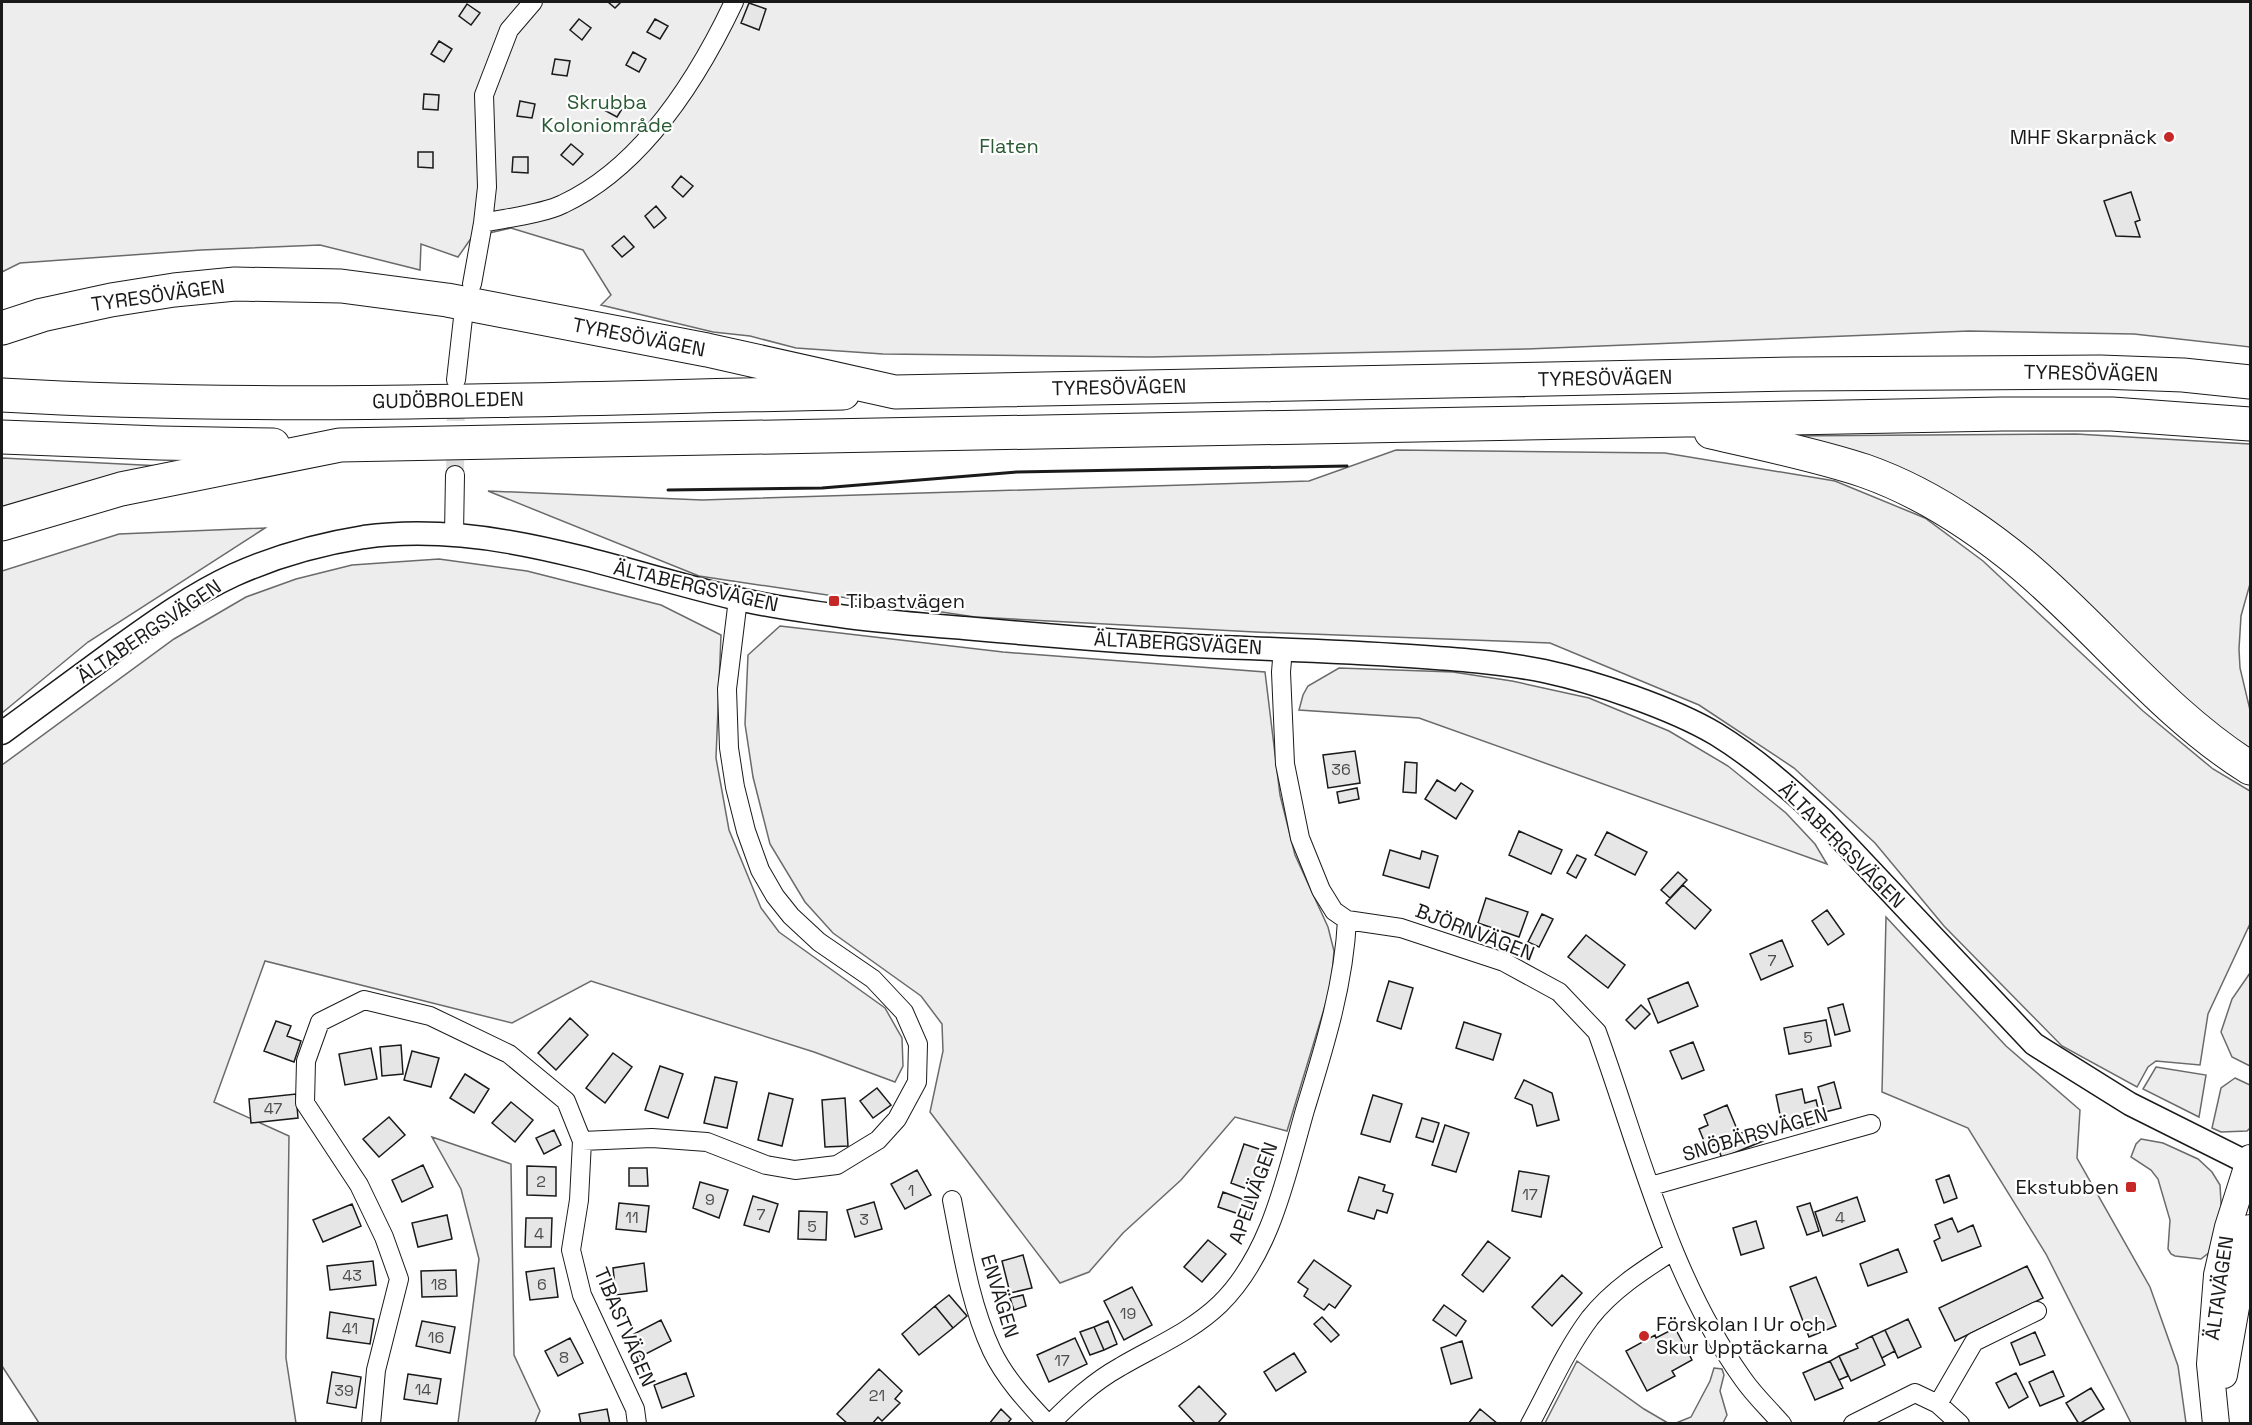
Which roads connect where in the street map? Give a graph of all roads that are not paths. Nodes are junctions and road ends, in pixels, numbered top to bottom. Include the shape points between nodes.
1 (533, 2) edge
2 (734, 2) edge
3 (483, 223) junction
4 (472, 284) dead end
5 (463, 318) dead end
6 (2, 328) edge
7 (456, 380) tunnel mouth
8 (2250, 382) edge
9 (895, 392) junction
10 (2, 395) edge
11 (1659, 420) junction
12 (2250, 424) edge
13 (2, 437) edge
14 (340, 445) junction
15 (455, 475) tunnel mouth
16 (2, 524) edge
17 (454, 534) junction
18 (738, 599) junction
19 (1283, 648) junction
20 (2, 732) edge
21 (2250, 768) edge
22 (1347, 920) junction
23 (1871, 1124) dead end
24 (582, 1142) junction
25 (2250, 1162) edge
26 (1651, 1186) junction
27 (952, 1200) dead end
28 (2250, 1228) edge
29 (1673, 1251) junction
30 (2037, 1311) dead end
31 (1938, 1404) junction
32 (2216, 1423) edge
33 (371, 1424) edge
34 (637, 1424) edge
35 (1049, 1424) edge
36 (1530, 1424) edge
37 (1782, 1424) edge
38 (1852, 1424) edge
39 (1960, 1424) edge

1 - 3 street via 509,30 484,95 487,187
2 - 3 street via 701,65 650,135 597,186 561,206
3 - 4 street
5 - 7 street
6 - 9 highway, TYRESÖVÄGEN via 42,315 174,290 235,284 341,286 447,300 707,350
8 - 9 highway, TYRESÖVÄGEN via 2100,372 1866,373
9 - 10 highway, GUDÖBROLEDEN via 310,402
11 - 12 highway, TYRESÖVÄGEN via 2112,414
11 - 14 highway, TYRESÖVÄGEN
11 - 21 highway via 1810,454 1876,476 1940,507 2024,567 2173,709
13 - 14 highway
14 - 16 highway, TYRESÖVÄGEN via 121,489
15 - 17 street
17 - 18 street, ÄLTABERGSVÄGEN via 548,550
17 - 20 street, ÄLTABERGSVÄGEN via 353,539 278,558 232,576 142,631
18 - 19 street, ÄLTABERGSVÄGEN via 852,618 1029,634
18 - 24 street via 727,689 729,747 743,820 759,870 790,916 819,942 873,979 904,1012 918,1044 917,1082 897,1119 878,1140 837,1165 795,1170 766,1165 707,1142 652,1138
19 - 22 street via 1284,764 1300,838 1321,890 1334,911
19 - 25 street, ÄLTABERGSVÄGEN via 1473,661 1545,672 1611,690 1712,732 1786,786 1822,819 2034,1044 2130,1104
22 - 26 street, BJÖRNVÄGEN via 1401,928 1459,946 1504,962 1559,992 1597,1032
22 - 35 street, APELVÄGEN via 1343,964 1326,1040 1284,1183 1264,1237 1244,1275 1220,1304 1190,1328 1084,1390
23 - 26 street, SNÖBÄRSVÄGEN
24 - 33 street, TIBASTVÄGEN via 566,1101 509,1054 430,1016 364,1000 320,1022 306,1061 305,1103 359,1185 399,1279 376,1370
24 - 34 street, TIBASTVÄGEN via 571,1250 582,1295 635,1409
25 - 32 main road, ÄLTAVÄGEN via 2228,1227 2215,1293 2210,1364
26 - 29 street, BJÖRNVÄGEN
27 - 35 street, ENVÄGEN via 975,1306 993,1352 1022,1397
28 - 32 main road, ÄLTAVÄGEN
29 - 36 street via 1635,1275 1590,1318
29 - 37 street, BJÖRNVÄGEN via 1721,1347 1744,1382
30 - 31 street via 1974,1342
31 - 38 street via 1914,1393
31 - 39 street

